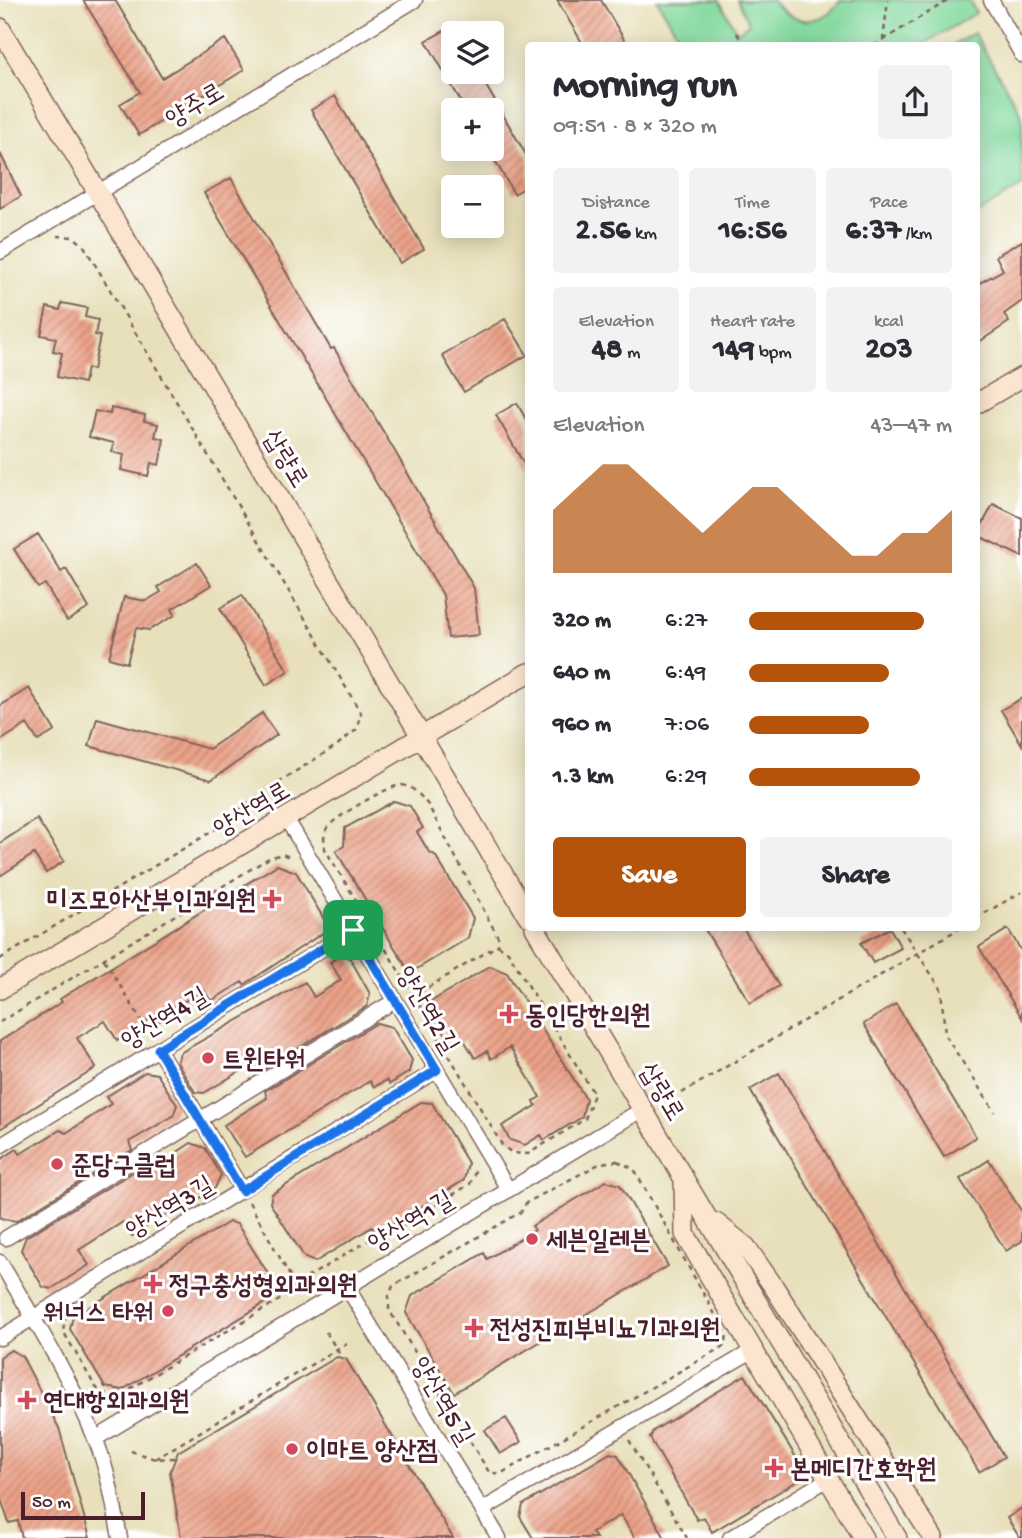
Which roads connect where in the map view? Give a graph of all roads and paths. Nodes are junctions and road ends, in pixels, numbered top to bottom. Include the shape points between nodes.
1 (415, 0) edge
2 (888, 0) edge
3 (949, 0) edge
4 (991, 0) edge
5 (0, 27) edge
6 (737, 33) dead end
7 (883, 40) junction
8 (741, 42) edge
9 (880, 42) edge
10 (1022, 55) edge
11 (98, 192) junction
12 (59, 235) dead end
13 (0, 252) edge
14 (1022, 377) edge
15 (980, 402) edge
16 (525, 675) edge
17 (422, 737) junction
18 (286, 818) junction
19 (282, 855) dead end
20 (1022, 892) edge
21 (525, 911) edge
22 (980, 916) edge
23 (353, 930) junction
24 (537, 931) edge
25 (903, 931) edge
26 (955, 931) edge
27 (498, 945) junction
28 (918, 954) junction
29 (0, 959) edge
30 (104, 959) junction
31 (0, 989) edge
32 (414, 996) junction
33 (386, 1006) dead end
34 (0, 1022) edge
35 (156, 1046) junction
36 (437, 1070) junction
37 (682, 1093) dead end
38 (643, 1109) junction
39 (995, 1112) dead end
40 (200, 1119) junction
41 (0, 1146) edge
42 (477, 1167) dead end
43 (684, 1177) junction
44 (508, 1189) junction
45 (242, 1191) junction
46 (706, 1215) junction
47 (5, 1237) dead end
48 (674, 1239) dead end
49 (0, 1262) edge
50 (698, 1283) dead end
51 (295, 1285) junction
52 (347, 1287) junction
53 (67, 1310) dead end
54 (34, 1318) junction
55 (326, 1332) dead end
56 (0, 1338) edge
57 (346, 1343) dead end
58 (336, 1349) junction
59 (752, 1351) junction
60 (342, 1358) dead end
61 (628, 1437) dead end
62 (95, 1439) junction
63 (131, 1451) dead end
64 (176, 1458) dead end
65 (155, 1459) junction
66 (828, 1479) junction
67 (482, 1510) junction
68 (120, 1538) edge
69 (499, 1538) edge
70 (687, 1538) edge
71 (730, 1538) edge
72 (863, 1538) edge
73 (897, 1538) edge
74 (933, 1538) edge

1 - 11 street, 양주로
2 - 7 path
3 - 7 path
4 - 10 street
5 - 11 street, 삽량로
6 - 8 path
7 - 9 path
11 - 13 street, 양주로
11 - 17 street, 삽량로
12 - 29 path via 74,237 85,246 361,713 356,730 346,738 258,795 216,829
14 - 15 street
16 - 17 street, 양산역로
17 - 18 street, 양산역로
17 - 21 street, 삽량로
18 - 23 street, 양산역2길
18 - 31 street, 양산역로
19 - 30 path via 269,858
20 - 22 path
23 - 35 street, 양산역4길
23 - 36 street, 양산역2길
24 - 38 street, 삽량로
25 - 28 path
26 - 28 path
27 - 32 path
27 - 32 path via 498,937 428,805 417,792 402,785 380,793 328,825 323,836 325,849
27 - 32 path via 508,952 594,1094 585,1119 528,1154 512,1153 502,1145
28 - 37 path
28 - 39 path via 941,989 945,1035
30 - 34 path
30 - 35 path
33 - 40 street
35 - 40 street
35 - 41 street, 양산역4길
36 - 44 street, 양산역2길
36 - 45 street, 양산역3길
38 - 43 street, 삽량로
38 - 44 street, 양산역1길
40 - 45 street
40 - 47 street
42 - 51 path via 470,1184 377,1242 371,1240
43 - 46 street, 삽량로
43 - 59 street via 685,1234
44 - 52 street, 양산역1길
45 - 51 path
45 - 54 street, 양산역3길
46 - 73 street, 삽량로
46 - 74 street via 746,1247
48 - 50 path via 634,1169 617,1161 601,1163 526,1203 521,1212 393,1286 389,1311 489,1472 500,1474 724,1346 727,1336
49 - 54 street
51 - 53 path via 286,1296 118,1396 95,1387 63,1331
52 - 62 street, 양산역1길
52 - 67 street, 양산역5길
54 - 56 street, 양산역3길
54 - 62 street
55 - 58 path
57 - 58 path
58 - 60 path
58 - 65 path
59 - 66 street
59 - 67 street
61 - 70 path
62 - 68 street
63 - 65 path
64 - 65 path
66 - 71 street
66 - 72 street
67 - 69 street, 양산역5길

